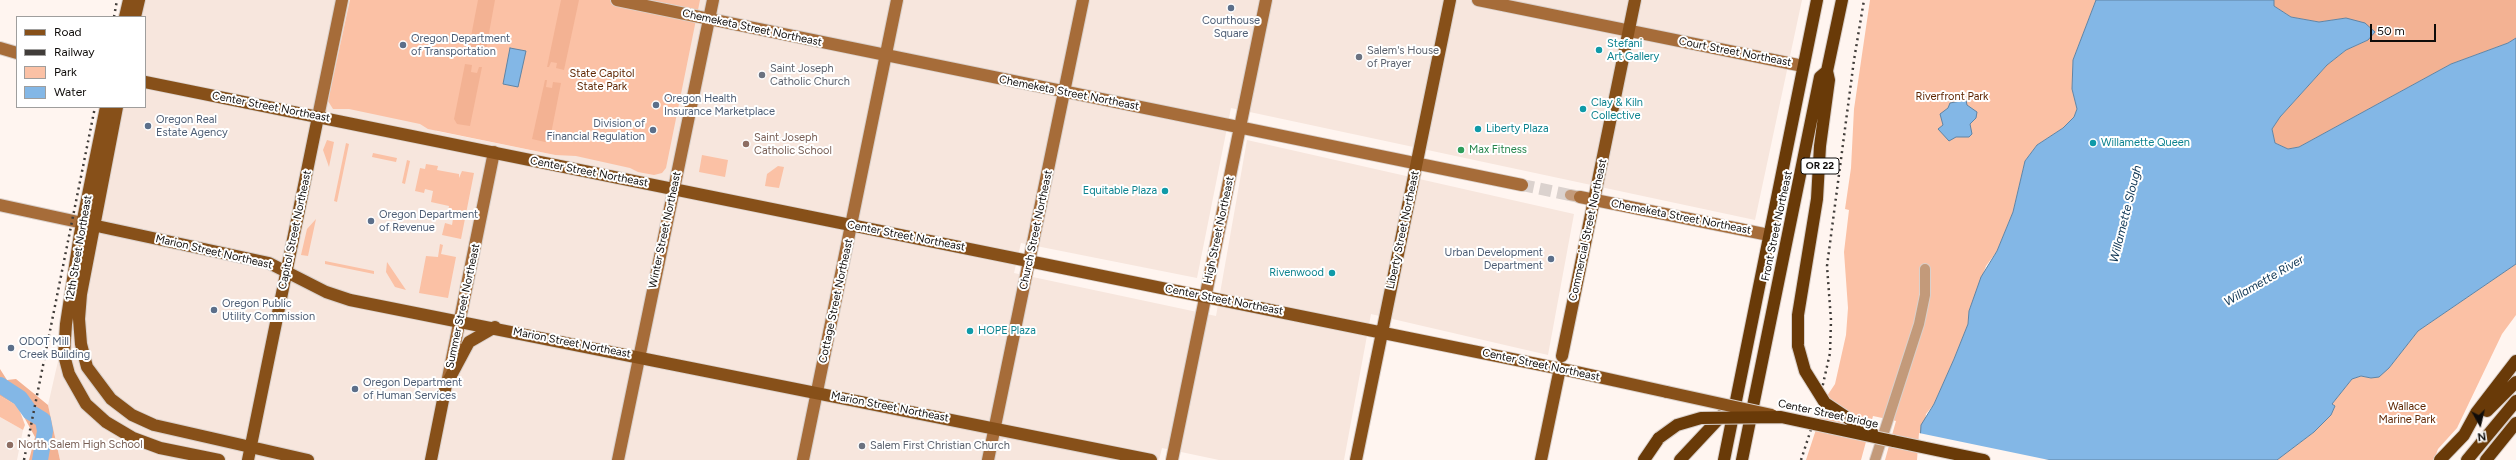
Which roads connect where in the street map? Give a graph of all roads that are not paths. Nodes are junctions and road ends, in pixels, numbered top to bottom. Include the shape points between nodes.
1 (129, 0) edge
2 (139, 0) edge
3 (342, 0) edge
4 (617, 0) edge
5 (713, 0) edge
6 (897, 0) edge
7 (1083, 0) edge
8 (1266, 0) edge
9 (1450, 0) edge
10 (1478, 0) edge
11 (1635, 0) edge
12 (1817, 0) edge
13 (1842, 0) edge
14 (125, 16) edge
15 (135, 16) edge
16 (709, 19) junction
17 (1629, 31) junction
18 (0, 48) edge
19 (0, 53) edge
20 (16, 54) edge
21 (16, 54) edge
22 (886, 56) junction
23 (1803, 66) junction
24 (1827, 71) junction
25 (146, 82) edge
26 (1064, 92) junction
27 (106, 108) edge
28 (117, 108) edge
29 (318, 117) junction
30 (1240, 128) junction
31 (494, 152) junction
32 (1417, 164) junction
33 (1522, 185) tunnel mouth
34 (674, 189) junction
35 (1575, 196) tunnel mouth
36 (1594, 200) junction
37 (0, 205) edge
38 (88, 225) junction
39 (851, 225) junction
40 (1768, 235) junction
41 (1029, 261) junction
42 (1925, 269) dead end
43 (287, 271) junction
44 (1206, 297) junction
45 (460, 322) junction
46 (495, 327) junction
47 (1382, 332) junction
48 (640, 356) junction
49 (1562, 356) joint
50 (2516, 361) edge
51 (1560, 368) junction
52 (2516, 382) edge
53 (446, 385) junction
54 (817, 392) junction
55 (1667, 392) joint
56 (1734, 401) junction
57 (2516, 401) edge
58 (1781, 417) junction
59 (2516, 423) edge
60 (995, 428) junction
61 (2464, 435) junction
62 (1893, 441) junction
63 (250, 448) junction
64 (2490, 455) edge
65 (219, 460) edge
66 (248, 460) edge
67 (308, 460) edge
68 (431, 460) edge
69 (618, 460) edge
70 (803, 460) edge
71 (988, 460) edge
72 (1151, 460) edge
73 (1172, 460) edge
74 (1356, 460) edge
75 (1541, 460) edge
76 (1644, 460) edge
77 (1680, 460) edge
78 (1724, 460) edge
79 (1742, 460) edge
80 (1875, 460) edge
81 (1984, 460) edge
82 (2440, 460) edge
83 (2467, 460) edge

1 - 14 main road
2 - 15 main road
3 - 29 street, Capitol Street Northeast
4 - 16 street, Chemeketa Street Northeast
5 - 16 street, Winter Street Northeast
6 - 22 street, Cottage Street Northeast
7 - 26 street, Church Street Northeast
8 - 30 street, High Street Northeast
9 - 32 main road, Liberty Street Northeast
10 - 17 street, Court Street Northeast
11 - 17 main road, Commercial Street Northeast
12 - 23 highway, Front Street Northeast / OR 22
13 - 24 highway, Front Street Northeast / OR 22
16 - 22 street, Chemeketa Street Northeast
16 - 34 street, Winter Street Northeast
17 - 23 street, Court Street Northeast
17 - 36 main road, Commercial Street Northeast
18 - 20 street
19 - 21 street
22 - 26 street, Chemeketa Street Northeast
22 - 39 street, Cottage Street Northeast
23 - 40 highway, Front Street Northeast / OR 22
24 - 62 highway, OR 22, bridge via 1829,80 1820,146 1817,199 1798,315 1798,346 1805,371 1825,403 1858,425
24 - 79 highway, Front Street Northeast via 1820,77
25 - 29 main road, Center Street Northeast
26 - 30 street, Chemeketa Street Northeast
26 - 41 street, Church Street Northeast
27 - 38 main road, 12th Street Northeast
28 - 38 main road, 12th Street Northeast
29 - 31 main road, Center Street Northeast
29 - 43 main road, Capitol Street Northeast
30 - 32 street, Chemeketa Street Northeast
30 - 44 street, High Street Northeast
31 - 34 main road, Center Street Northeast
31 - 45 street, Summer Street Northeast
32 - 33 street, Chemeketa Street Northeast
32 - 47 main road, Liberty Street Northeast
34 - 39 main road, Center Street Northeast
34 - 48 street, Winter Street Northeast
35 - 36 street, Chemeketa Street Northeast
36 - 40 street, Chemeketa Street Northeast
36 - 49 main road, Commercial Street Northeast
37 - 38 street, Marion Street Northeast
38 - 43 main road, Marion Street Northeast via 269,263
38 - 63 main road, 12th Street Northeast via 79,319 84,356 93,377 122,408 148,422 175,431
38 - 65 main road, 12th Street Northeast via 64,345 66,363 75,389 94,412 133,438 160,448
39 - 41 main road, Center Street Northeast
39 - 54 street, Cottage Street Northeast
40 - 56 highway, Front Street Northeast / OR 22
41 - 44 main road, Center Street Northeast
41 - 60 street, Church Street Northeast
42 - 80 street via 1925,295 1919,324
43 - 45 main road, Marion Street Northeast via 337,296
43 - 63 main road, Capitol Street Northeast
44 - 47 main road, Center Street Northeast
44 - 73 street, High Street Northeast
45 - 46 main road, Marion Street Northeast
45 - 53 street, Summer Street Northeast
46 - 48 main road, Marion Street Northeast
46 - 53 main road via 469,342
47 - 51 main road, Center Street Northeast
47 - 74 main road, Liberty Street Northeast
48 - 54 main road, Marion Street Northeast
48 - 69 street, Winter Street Northeast
49 - 51 street, Commercial Street Northeast
50 - 61 highway via 2476,413
51 - 55 main road, Center Street Northeast
51 - 75 main road, Commercial Street Northeast
52 - 61 highway
53 - 68 main road, Summer Street Northeast
54 - 60 main road, Marion Street Northeast
54 - 70 street, Cottage Street Northeast
55 - 58 main road, Center Street Bridge, bridge
56 - 77 highway
56 - 78 highway, Front Street Northeast
57 - 83 highway
58 - 62 highway, Center Street Bridge, bridge
58 - 76 highway, bridge via 1701,418 1677,425 1659,438
59 - 64 highway
60 - 71 street, Church Street Northeast
60 - 72 main road, Marion Street Northeast
61 - 82 highway
62 - 81 highway, Center Street Bridge / OR 22
63 - 66 main road, Capitol Street Northeast
63 - 67 main road, 12th Street Northeast

